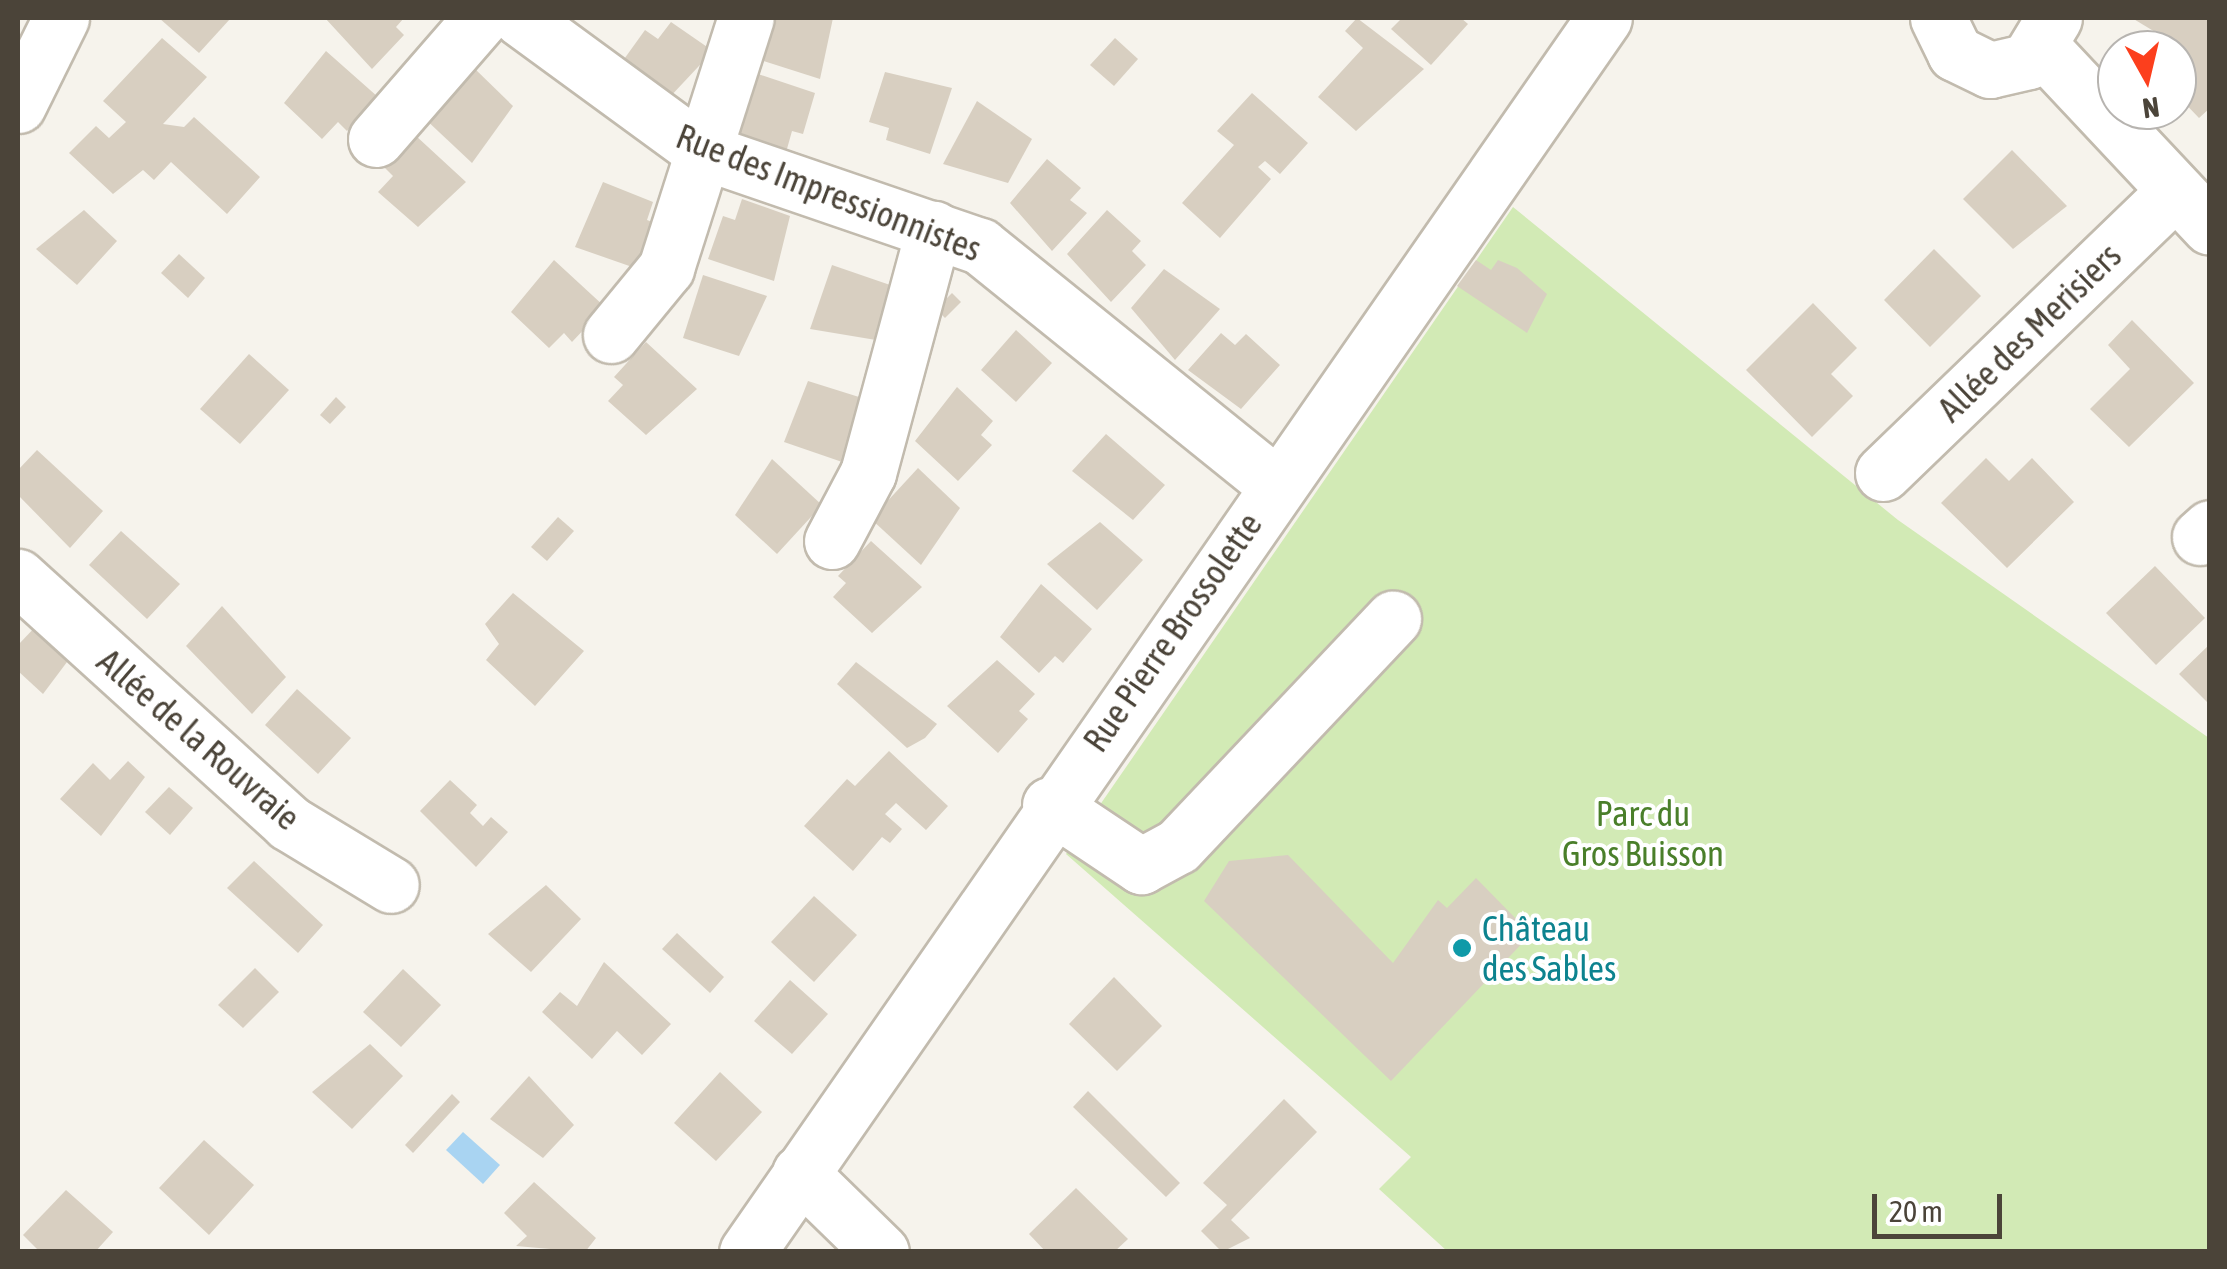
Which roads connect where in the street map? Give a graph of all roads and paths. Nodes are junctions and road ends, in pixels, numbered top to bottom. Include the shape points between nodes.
1 (62, 18) edge
2 (481, 18) edge
3 (520, 18) edge
4 (746, 18) edge
5 (1604, 18) edge
6 (1938, 18) edge
7 (2048, 33) edge
8 (18, 105) edge
9 (376, 138) dead end
10 (702, 151) junction
11 (2192, 209) edge
12 (934, 229) junction
13 (612, 335) dead end
14 (1883, 473) dead end
15 (1276, 484) junction
16 (832, 541) dead end
17 (18, 577) edge
18 (1393, 619) dead end
19 (1050, 805) junction
20 (391, 885) dead end
21 (800, 1173) junction
22 (746, 1252) edge
23 (881, 1252) edge

1 - 8 street
2 - 9 street
3 - 10 street, Rue des Impressionnistes
4 - 10 street
5 - 15 street, Rue Pierre Brossolette
6 - 7 street via 1944,38 1971,64 2010,68
7 - 11 street
10 - 12 street, Rue des Impressionnistes
10 - 13 street via 666,268
11 - 14 street, Allée des Merisiers
12 - 15 street, Rue des Impressionnistes via 1020,271
12 - 16 street via 868,473
15 - 19 street, Rue Pierre Brossolette
17 - 20 street, Allée de la Rouvraie via 289,823
18 - 19 street via 1166,853 1141,866
19 - 21 street, Rue Pierre Brossolette
21 - 22 street, Rue Pierre Brossolette
21 - 23 street

